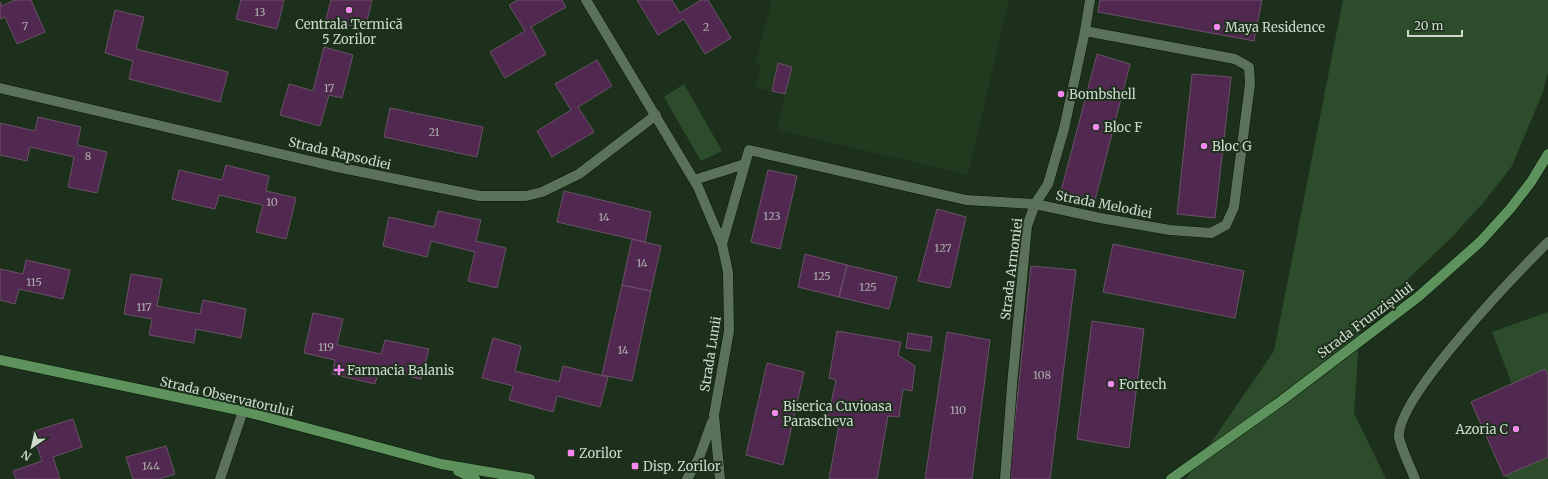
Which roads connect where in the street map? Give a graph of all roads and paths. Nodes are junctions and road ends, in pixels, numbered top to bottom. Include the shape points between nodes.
1 (586, 0) edge
2 (1090, 0) edge
3 (1085, 31) junction
4 (0, 88) edge
5 (656, 115) junction
6 (1548, 154) edge
7 (745, 164) junction
8 (694, 180) junction
9 (1035, 204) junction
10 (1548, 242) edge
11 (722, 244) junction
12 (0, 360) edge
13 (243, 411) junction
14 (714, 418) junction
15 (445, 465) junction
16 (220, 479) edge
17 (475, 479) edge
18 (530, 479) edge
19 (687, 479) edge
20 (720, 479) edge
21 (1004, 479) edge
22 (1171, 479) edge
23 (1415, 479) edge

1 - 5 street, Strada Lunii
2 - 3 street, Strada Armoniei
3 - 9 street, Strada Armoniei via 1064,129 1048,184
3 - 9 street, Strada Melodiei via 1235,59 1249,68 1250,84 1234,207 1226,225 1211,233 1154,227
4 - 5 street, Strada Rapsodiei via 332,166 480,196 526,196 542,192 579,174
5 - 8 street, Strada Lunii
6 - 22 main road, Strada Frunzișului via 1531,182 1480,242 1418,297 1281,401
7 - 8 street
7 - 9 street, Strada Melodiei via 749,150 966,200
7 - 11 street, Strada Melodiei
8 - 11 street, Strada Lunii
9 - 21 street, Strada Armoniei via 1027,226
10 - 23 street via 1509,281 1411,401 1402,419 1399,436
11 - 14 street, Strada Lunii via 728,272 729,331
12 - 13 main road, Strada Observatorului
13 - 15 main road, Strada Observatorului
13 - 16 street
14 - 19 street, Strada Lunii via 699,458
14 - 20 street, Strada Lunii
15 - 17 main road, Strada Observatorului
15 - 18 main road, Strada Observatorului

